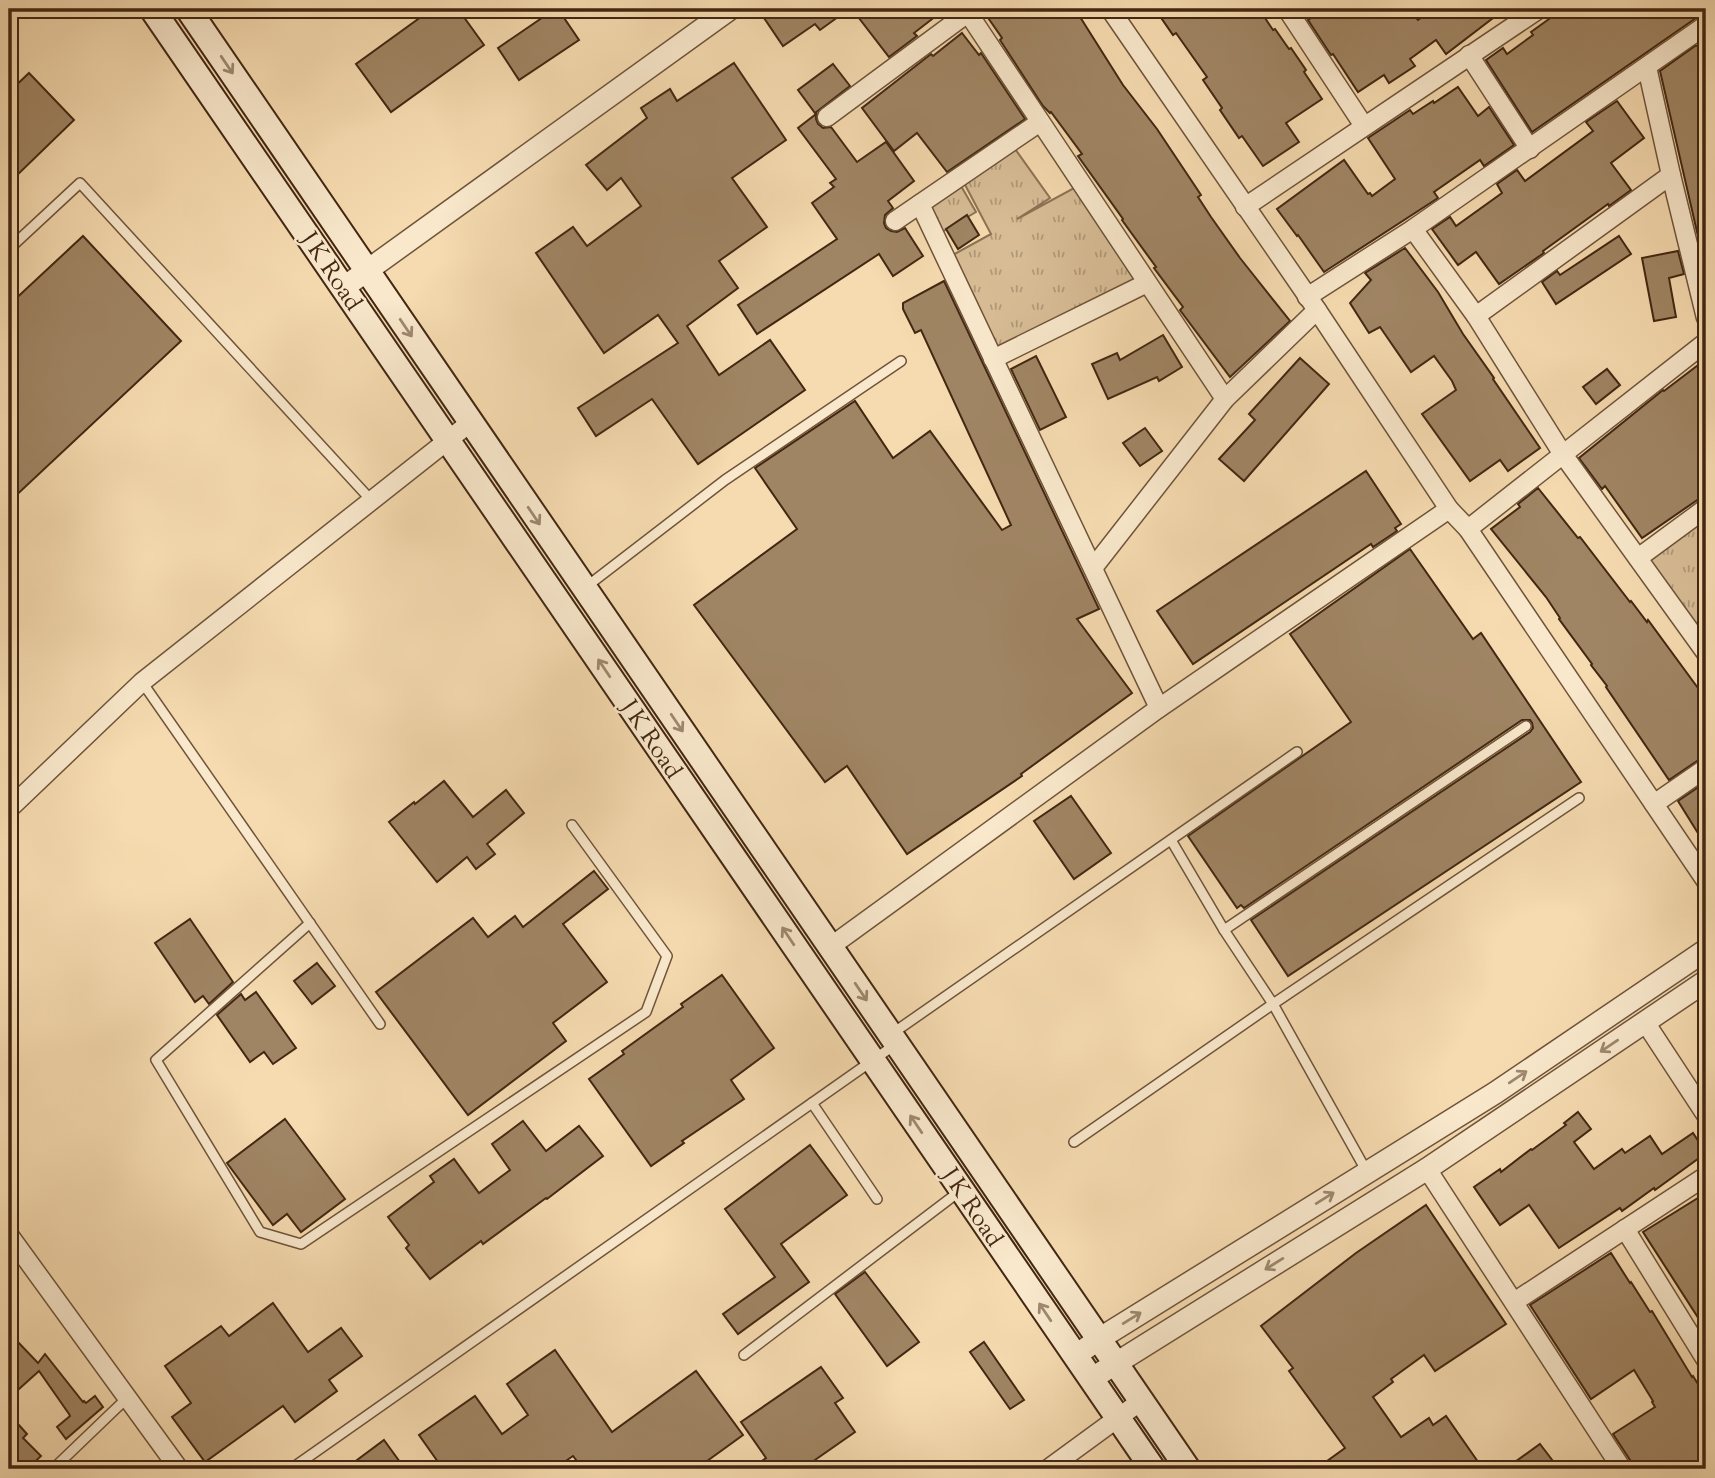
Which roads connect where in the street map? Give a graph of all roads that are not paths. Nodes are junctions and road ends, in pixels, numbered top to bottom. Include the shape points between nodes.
1 (152, 9) edge
2 (188, 9) edge
3 (730, 9) edge
4 (1110, 9) edge
5 (1539, 9) edge
6 (970, 11) edge
7 (1295, 12) edge
8 (704, 17) edge
9 (1706, 25) edge
10 (1469, 55) junction
11 (1647, 67) junction
12 (827, 117) dead end
13 (1040, 122) junction
14 (1364, 126) junction
15 (1530, 149) junction
16 (1671, 175) junction
17 (920, 204) junction
18 (1245, 207) junction
19 (895, 221) dead end
20 (1413, 229) junction
21 (9, 249) edge
22 (367, 271) junction
23 (1147, 283) junction
24 (343, 288) junction
25 (1312, 303) junction
26 (1476, 316) junction
27 (1706, 318) edge
28 (1706, 342) edge
29 (993, 359) junction
30 (901, 361) dead end
31 (1225, 400) junction
32 (471, 422) junction
33 (448, 440) junction
34 (1562, 453) junction
35 (371, 500) junction
36 (1706, 508) edge
37 (1449, 509) junction
38 (1468, 529) junction
39 (1638, 558) junction
40 (1093, 568) junction
41 (584, 588) junction
42 (1704, 644) edge
43 (142, 682) junction
44 (1159, 708) junction
45 (1526, 726) dead end
46 (1297, 752) dead end
47 (1706, 768) edge
48 (1579, 798) dead end
49 (1654, 804) junction
50 (9, 809) edge
51 (572, 825) dead end
52 (1171, 840) junction
53 (1706, 881) edge
54 (310, 923) junction
55 (1224, 930) junction
56 (1706, 950) edge
57 (836, 955) junction
58 (818, 981) junction
59 (1706, 981) edge
60 (1273, 1004) junction
61 (1646, 1022) junction
62 (380, 1024) dead end
63 (893, 1039) junction
64 (873, 1060) junction
65 (812, 1103) junction
66 (1706, 1115) edge
67 (1074, 1142) dead end
68 (1427, 1169) junction
69 (1367, 1172) junction
70 (1706, 1176) edge
71 (961, 1190) junction
72 (877, 1199) dead end
73 (1625, 1229) junction
74 (9, 1235) edge
75 (1514, 1302) junction
76 (1099, 1339) junction
77 (744, 1355) dead end
78 (1075, 1356) junction
79 (1706, 1360) edge
80 (1115, 1363) junction
81 (1091, 1379) junction
82 (127, 1398) junction
83 (1141, 1401) junction
84 (1117, 1418) junction
85 (53, 1469) edge
86 (179, 1469) edge
87 (291, 1469) edge
88 (1048, 1469) edge
89 (1153, 1469) edge
90 (1188, 1469) edge
91 (1622, 1469) edge

1 - 24 main road, J K Road
2 -> 22 main road, J K Road
3 - 8 street
4 - 18 street
5 - 10 street
6 - 12 street
6 - 13 street
7 - 14 street
8 - 22 street
9 - 11 street
10 - 14 street
10 - 15 street
11 - 15 street
11 - 16 street
13 - 17 street
13 - 23 street
14 - 18 street
15 - 20 street
16 - 26 street
16 - 27 street
17 - 19 street
17 - 29 street
18 - 25 street
20 - 25 street
20 - 26 street
21 - 35 lane via 80,183
22 - 24 street
22 -> 32 main road, J K Road
23 - 29 street
23 - 31 street
24 - 33 main road, J K Road
25 - 31 street
25 - 37 street
26 - 34 street
28 - 34 street
29 - 40 street
30 - 41 lane via 725,480
31 - 40 street
32 - 33 street
32 -> 41 main road, J K Road
33 - 35 street
58 -> 33 main road, J K Road
34 - 38 street
34 - 39 street
35 - 43 street
36 - 39 street
37 - 38 street
37 - 44 street
38 - 49 street
39 - 42 street
40 - 44 street
41 -> 57 main road, J K Road
43 - 50 street
43 - 54 lane
44 - 57 street
45 - 55 lane
46 - 52 lane
47 - 49 street
48 - 60 lane
49 - 53 street
51 - 54 lane via 667,956 646,1012 301,1244 260,1232 156,1060
52 - 55 lane
52 - 63 lane
54 - 62 lane
55 - 60 lane
69 -> 56 street
57 - 58 main road
57 -> 63 main road, J K Road
58 - 64 main road, J K Road
59 - 61 street
60 - 67 lane
60 - 69 lane
61 - 66 street
61 -> 68 street
63 - 64 lane
63 - 76 main road, J K Road
64 - 65 lane
71 -> 64 main road, J K Road
65 - 72 lane
65 - 87 lane
68 - 75 street
68 -> 80 street
76 -> 69 street
70 - 73 street
71 - 77 lane
78 -> 71 main road, J K Road
73 - 75 street
73 - 79 street
74 - 82 street
75 - 91 street
76 - 78 street
76 - 80 main road, J K Road
78 - 81 main road, J K Road
80 - 81 street
80 - 83 main road, J K Road
81 - 84 main road, J K Road
82 - 85 lane
82 - 86 street
83 - 84 street
83 - 90 main road, J K Road
84 - 88 street
84 - 89 main road, J K Road

